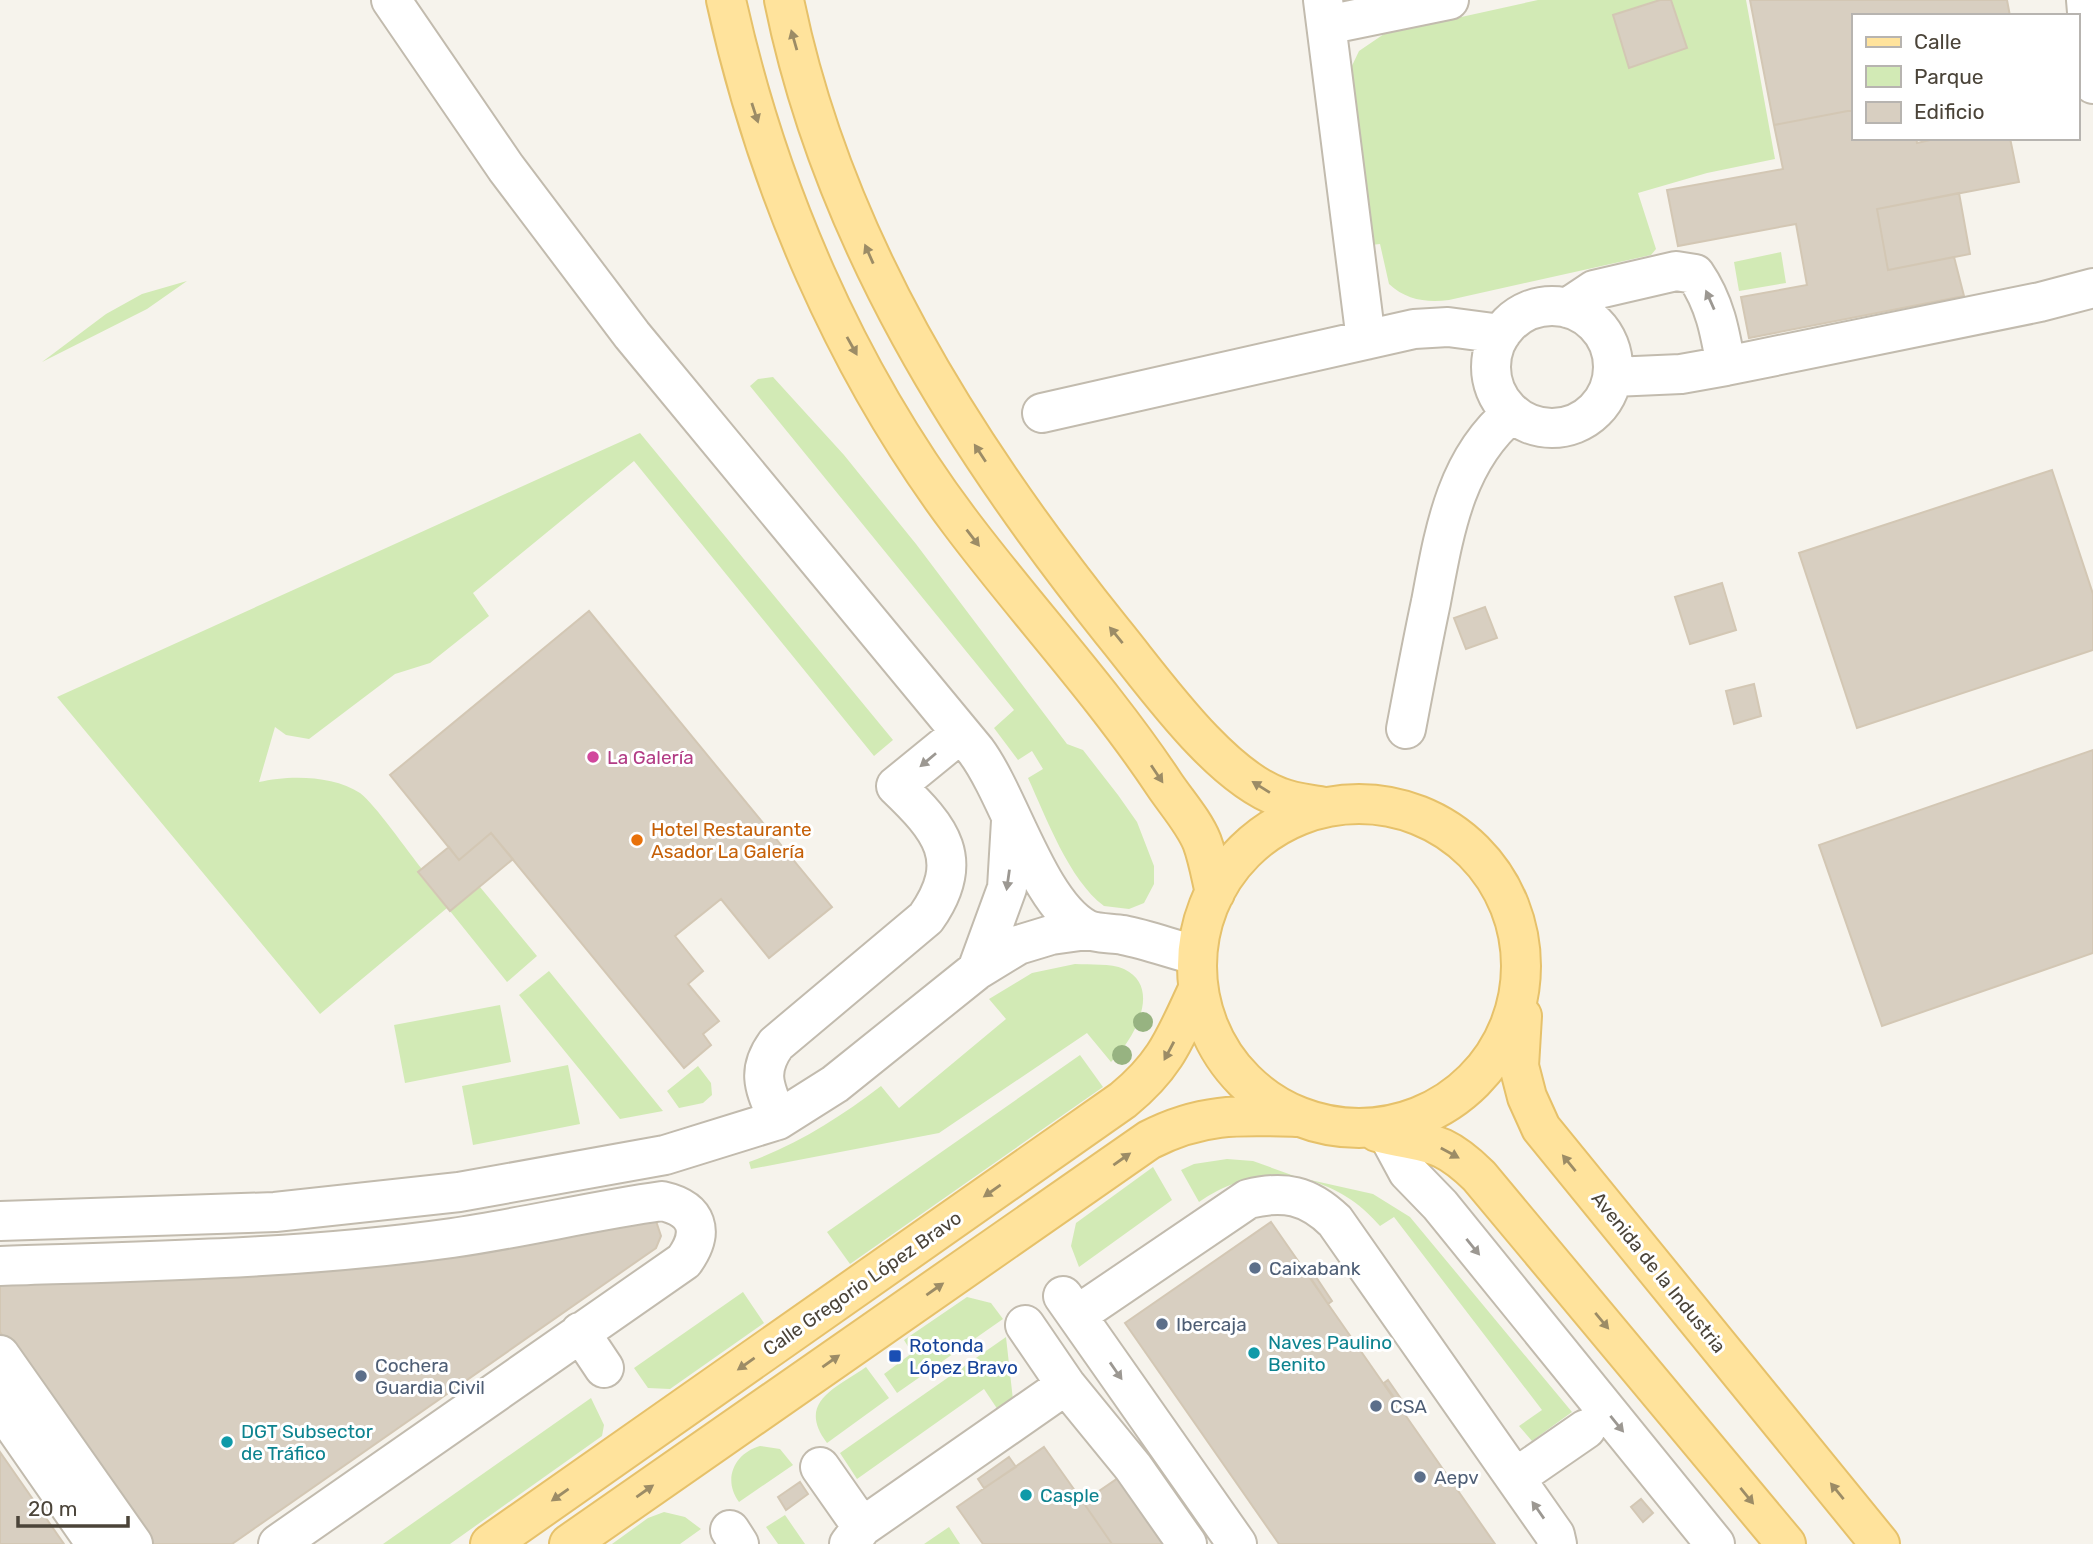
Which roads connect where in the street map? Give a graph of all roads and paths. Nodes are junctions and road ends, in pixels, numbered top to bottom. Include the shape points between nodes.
1 (391, 0) edge
2 (726, 0) edge
3 (784, 0) edge
4 (1449, 0) edge
5 (2086, 0) edge
6 (1325, 13) edge
7 (2093, 84) edge
8 (2093, 289) edge
9 (1567, 309) junction
10 (1501, 334) junction
11 (1366, 340) junction
12 (1726, 366) junction
13 (1613, 377) junction
14 (1042, 413) dead end
15 (1512, 413) junction
16 (1406, 729) dead end
17 (961, 733) junction
18 (1325, 807) junction
19 (1011, 812) junction
20 (1215, 893) junction
21 (1087, 930) junction
22 (1522, 968) junction
23 (977, 970) junction
24 (1197, 972) junction
25 (1300, 1117) junction
26 (778, 1120) junction
27 (1375, 1132) junction
28 (0, 1221) edge
29 (0, 1266) edge
30 (1025, 1325) dead end
31 (580, 1332) junction
32 (0, 1355) edge
33 (604, 1368) dead end
34 (1066, 1385) junction
35 (0, 1406) edge
36 (1587, 1429) dead end
37 (820, 1466) dead end
38 (1515, 1478) junction
39 (855, 1535) edge
40 (96, 1544) edge
41 (133, 1544) edge
42 (278, 1544) edge
43 (490, 1544) edge
44 (569, 1544) edge
45 (1187, 1544) edge
46 (1237, 1544) edge
47 (1557, 1544) edge
48 (1715, 1544) edge
49 (1786, 1544) edge
50 (1880, 1544) edge

1 - 17 street via 506,168 632,335
2 -> 20 main road via 766,148 799,237 840,324 889,413 958,519 1145,755 1201,841
18 -> 3 main road via 1278,797 1219,758 1013,503 925,366 871,258 826,146
4 - 6 street
5 - 7 street
6 - 11 street
8 - 12 street
9 - 10 street via 1533,309
12 -> 9 street via 1717,316 1695,274 1675,271 1594,290
9 - 13 street via 1592,321 1605,337 1613,356
10 - 11 street via 1448,327
10 - 15 street via 1491,367 1501,401
11 - 14 street
12 - 13 street via 1681,374
13 - 15 street via 1597,410 1582,421 1546,428
15 - 16 street via 1495,427 1468,466 1450,511
17 - 19 street via 990,770
17 -> 26 street via 896,786 933,823 942,839 947,879 940,898 926,918 776,1044 763,1070
18 - 20 main road via 1298,815 1255,841
18 - 22 main road via 1392,806 1448,830 1487,865 1514,913
19 - 21 street via 1049,890
19 -> 23 street via 1007,888
20 - 24 main road, Calle Gregorio López Bravo
21 - 23 street via 1018,945
21 - 24 street via 1126,936
22 - 27 main road via 1510,1029 1475,1080 1423,1115
50 -> 22 main road, Avenida de la Industria via 1541,1128 1519,1066
23 - 26 street via 835,1084
24 - 25 main road via 1210,1030 1225,1058 1246,1083
24 -> 43 main road, Calle Gregorio López Bravo via 1167,1057 1148,1080
25 - 27 main road
44 -> 25 main road via 1149,1140 1176,1126 1230,1115
26 - 28 street via 665,1155 459,1192 275,1212
27 -> 48 street via 1440,1205
27 -> 49 main road via 1425,1140 1457,1154 1479,1176
29 - 31 street via 179,1260 451,1238 662,1201 690,1214 696,1245 684,1261
30 - 34 street
31 - 33 street
31 - 42 street
32 - 41 street
34 - 39 street
34 - 45 street via 1126,1458
35 - 40 street
36 - 38 street
37 - 39 street
38 -> 46 street via 1335,1221 1316,1203 1270,1194 1248,1199 1070,1306
47 -> 38 street

